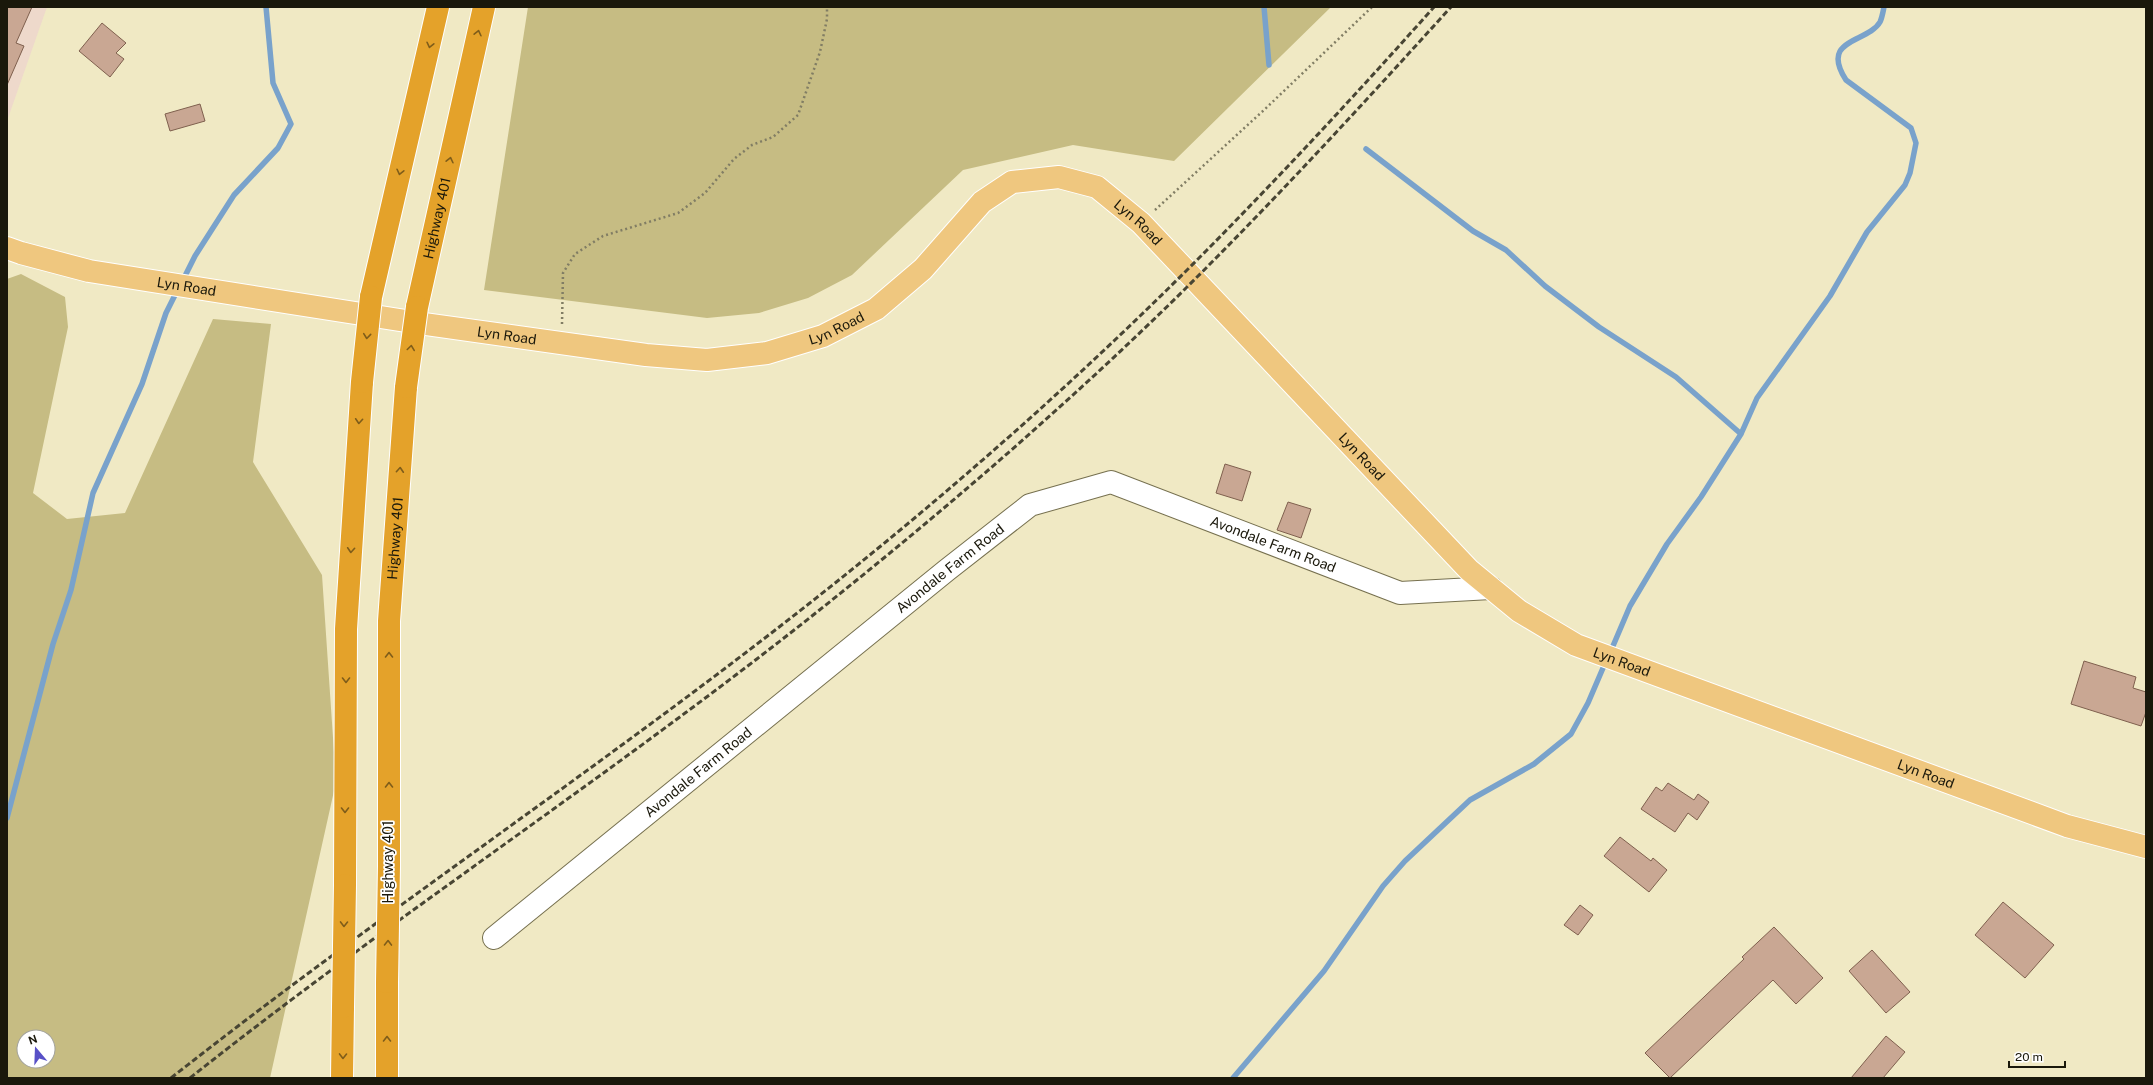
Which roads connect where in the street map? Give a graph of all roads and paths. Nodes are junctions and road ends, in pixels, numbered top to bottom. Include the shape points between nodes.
1 (438, 7) edge
2 (484, 7) edge
3 (827, 7) edge
4 (1372, 7) edge
5 (1141, 223) junction
6 (7, 248) edge
7 (560, 342) junction
8 (1491, 588) junction
9 (2146, 847) edge
10 (494, 938) dead end
11 (342, 1078) edge
12 (387, 1078) edge

1 -> 11 highway, bridge via 371,297 362,382 346,629
12 -> 2 highway, Highway 401, bridge via 389,621 406,387 417,307
3 - 7 path via 820,52 798,115 773,137 752,145 734,159 705,193 678,213 603,236 575,254 563,273
4 - 5 path
5 - 7 main road, Lyn Road via 1097,187 1059,177 1012,182 982,202 923,269 876,309 823,336 767,353 707,360 646,355
5 - 8 main road, Lyn Road via 1469,570
6 - 7 main road, Lyn Road via 89,271 425,324
8 - 9 main road, Lyn Road via 1520,611 1576,645 2067,826
8 - 10 street, Avondale Farm Road via 1400,593 1111,482 1030,505

